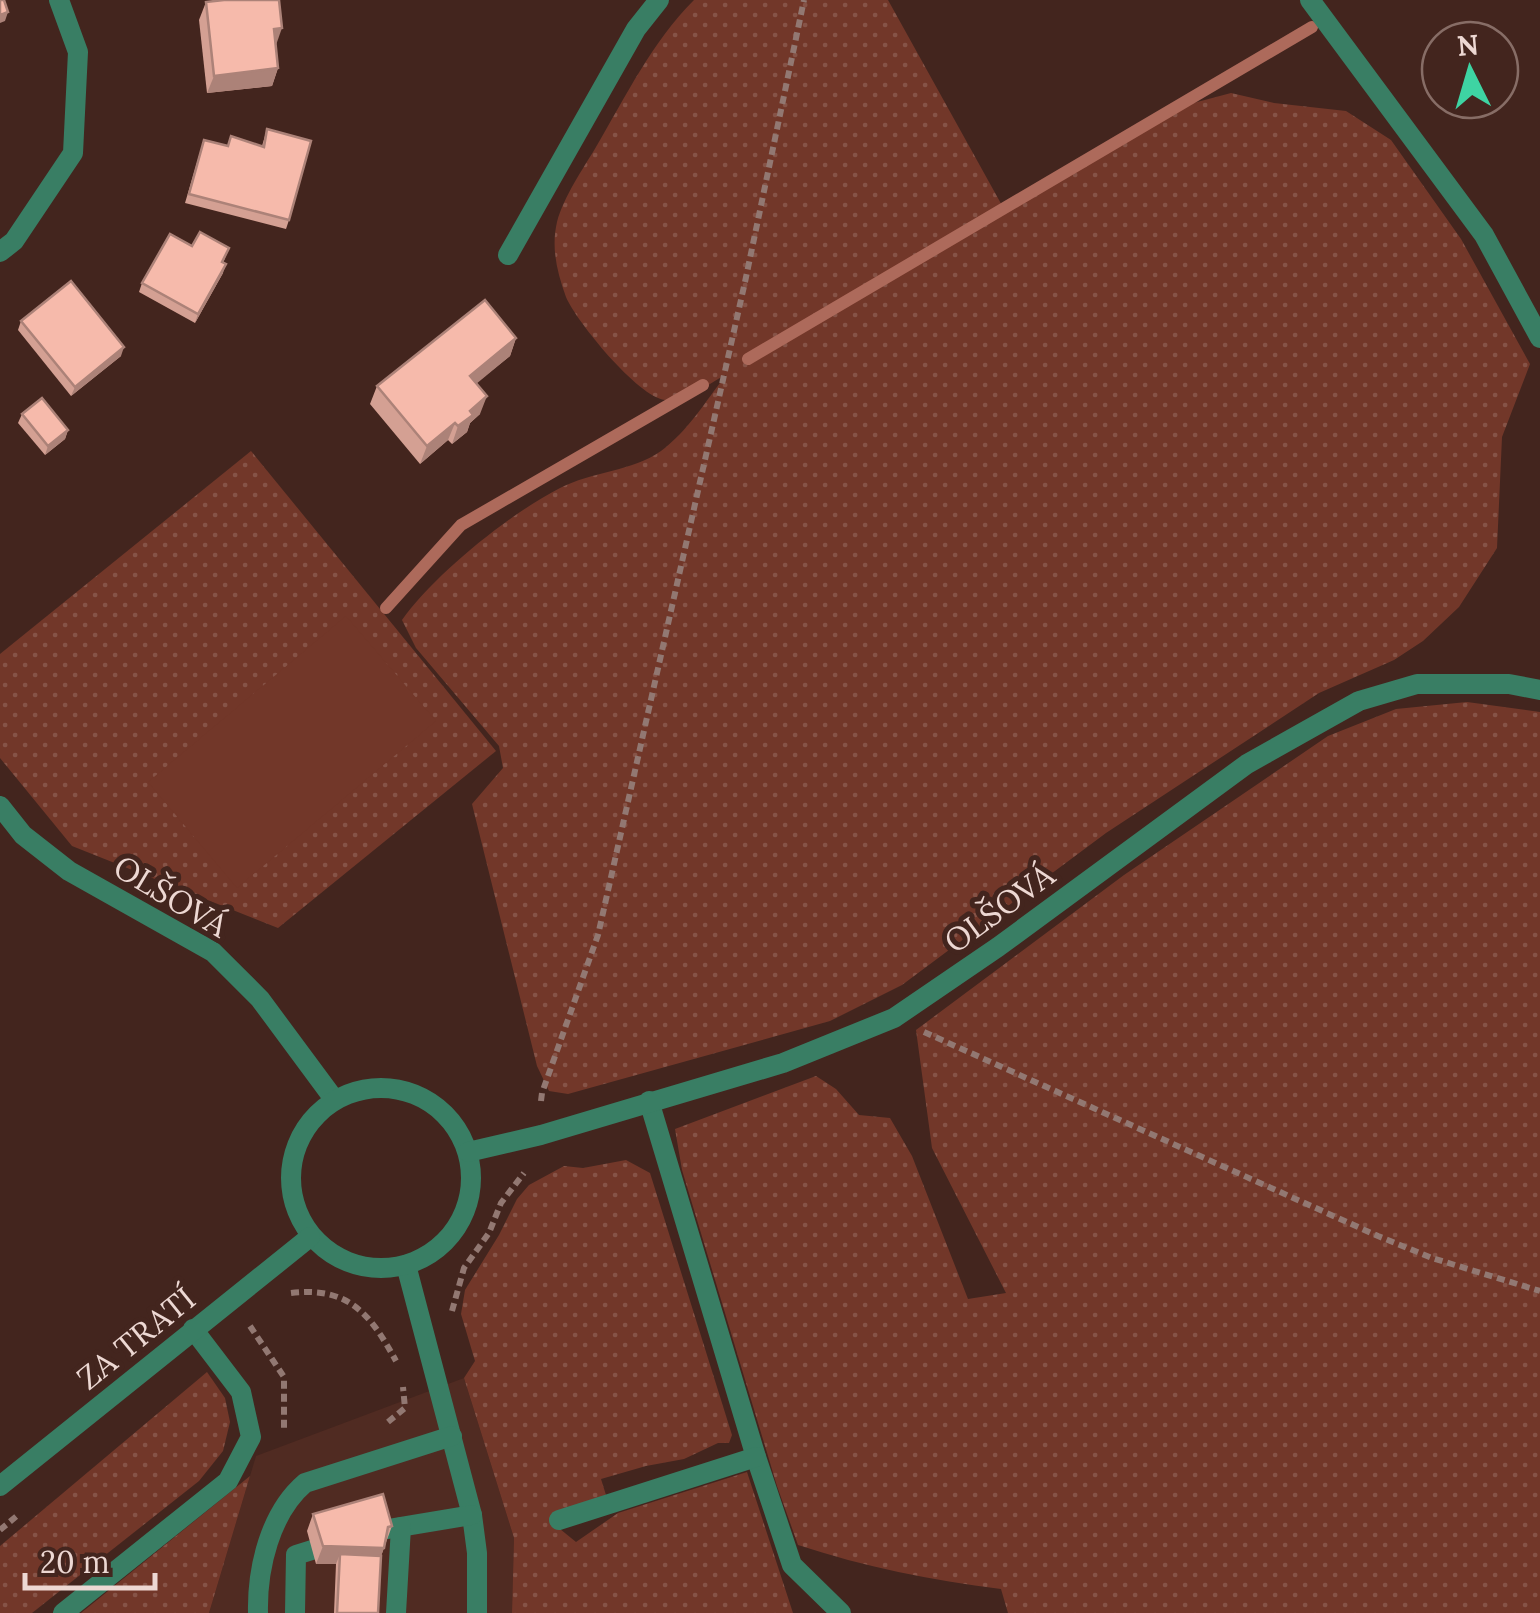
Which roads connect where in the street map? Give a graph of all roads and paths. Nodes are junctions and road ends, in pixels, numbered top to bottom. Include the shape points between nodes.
1 (58, 0) edge
2 (659, 0) edge
3 (804, 0) edge
4 (1310, 0) edge
5 (0, 252) edge
6 (508, 255) dead end
7 (1540, 338) edge
8 (1540, 690) edge
9 (0, 806) edge
10 (894, 1018) junction
11 (334, 1099) junction
12 (650, 1101) junction
13 (540, 1134) junction
14 (468, 1152) junction
15 (310, 1237) junction
16 (406, 1265) junction
17 (1540, 1291) edge
18 (456, 1323) dead end
19 (193, 1329) junction
20 (452, 1436) junction
21 (756, 1458) junction
22 (0, 1486) edge
23 (472, 1515) junction
24 (559, 1520) dead end
25 (312, 1550) dead end
26 (63, 1613) edge
27 (258, 1613) edge
28 (295, 1613) edge
29 (396, 1613) edge
30 (477, 1613) edge
31 (841, 1613) edge

1 - 5 street via 78,52 73,152
2 - 6 street via 636,29
3 - 13 path via 598,935 542,1093
4 - 7 street via 1484,235
8 - 10 street, OLŠOVÁ via 1417,684 1359,701 1247,764
9 - 11 street, OLŠOVÁ via 69,871 213,952 260,999
10 - 12 street, OLŠOVÁ via 783,1063
10 - 17 path via 1378,1236
11 - 14 street via 365,1088 398,1088 429,1100 454,1123
11 - 15 street via 306,1126 290,1163 292,1202
12 - 13 street, OLŠOVÁ
12 - 21 street
13 - 14 street, OLŠOVÁ
13 - 18 path via 548,1160 524,1172 464,1268 452,1309
14 - 16 street via 466,1209 432,1253
15 - 16 street via 338,1258 371,1268
15 - 19 street, ZA TRATÍ
16 - 20 street
19 - 22 street, ZA TRATÍ
19 - 26 street via 241,1392 251,1437 228,1481
20 - 23 street
20 - 27 street via 305,1483 267,1544
21 - 24 street
21 - 31 street via 792,1564
23 - 29 street via 391,1528
23 - 30 street
25 - 28 street via 296,1554

